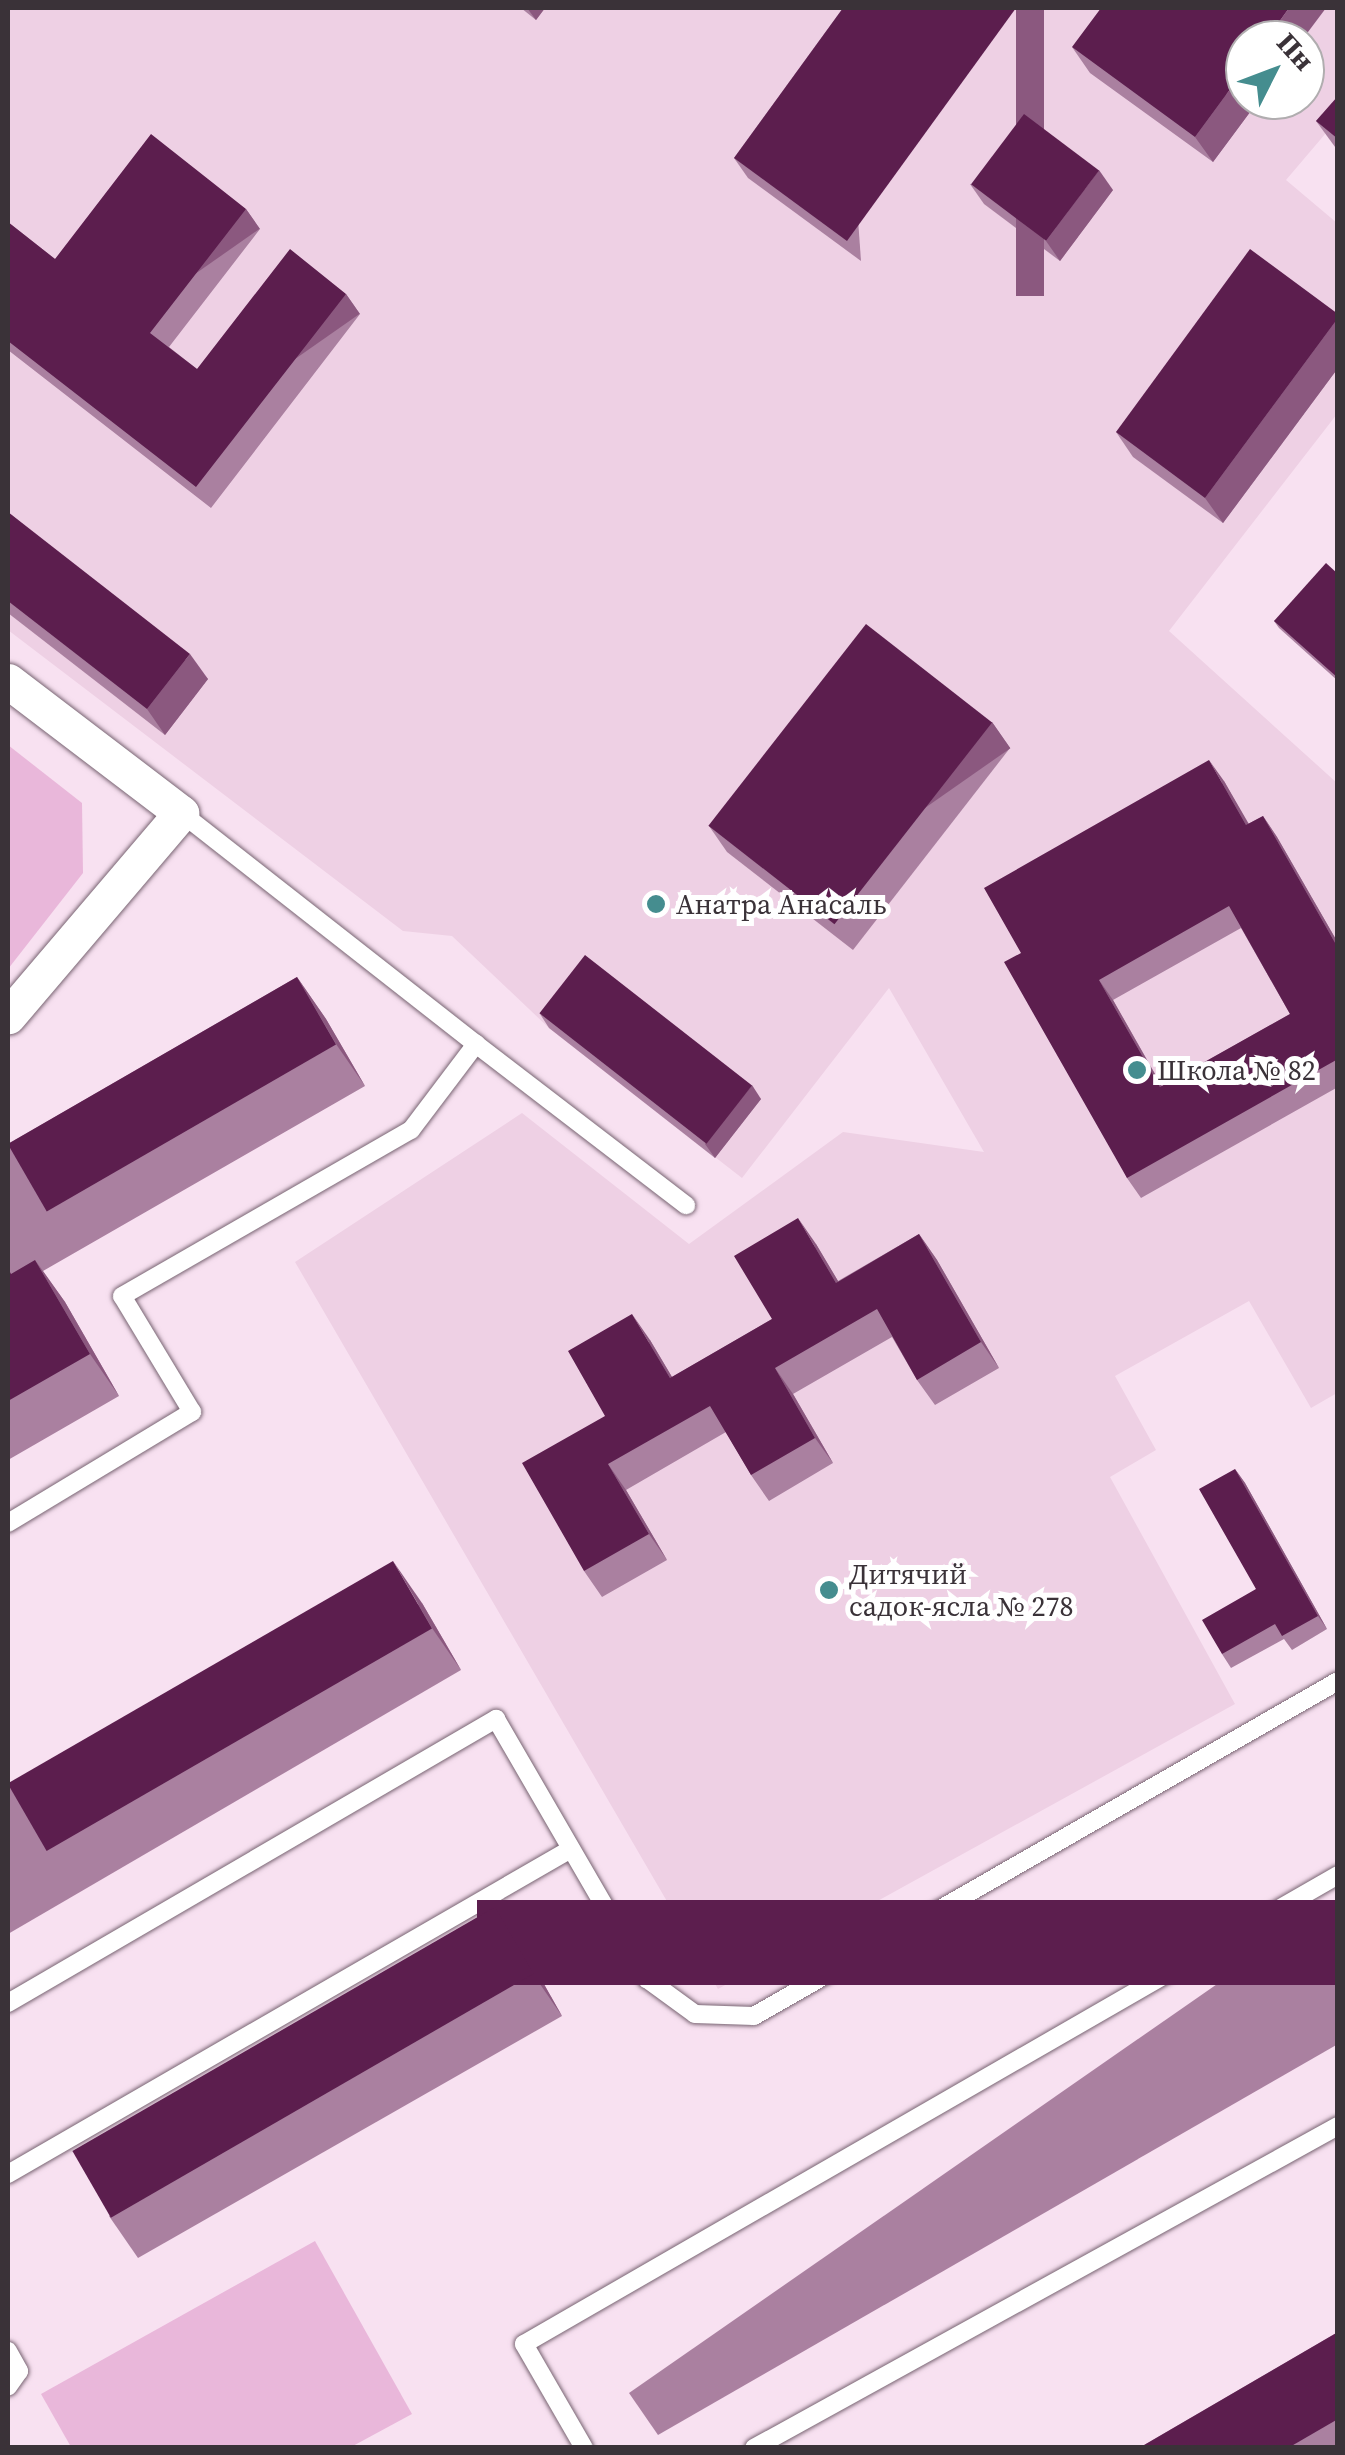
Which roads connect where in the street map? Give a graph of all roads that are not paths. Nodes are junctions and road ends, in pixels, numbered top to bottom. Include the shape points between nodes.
1 (8, 681) edge
2 (181, 814) junction
3 (8, 1016) edge
4 (476, 1044) junction
5 (686, 1205) dead end
6 (8, 1523) edge
7 (1338, 1680) edge
8 (571, 1849) junction
9 (1338, 1875) edge
10 (8, 2003) edge
11 (1338, 2126) edge
12 (8, 2174) edge
13 (8, 2351) edge
14 (8, 2387) edge
15 (584, 2448) edge
16 (754, 2448) edge

1 - 2 street
2 - 3 street
2 - 4 lane
4 - 5 lane
4 - 6 lane via 411,1130 122,1296 192,1412
7 - 8 lane via 754,2016 695,2014 668,2000 647,1979
8 - 10 lane via 496,1719
8 - 12 lane
9 - 15 lane via 524,2344
11 - 16 lane
13 - 14 lane via 20,2371

